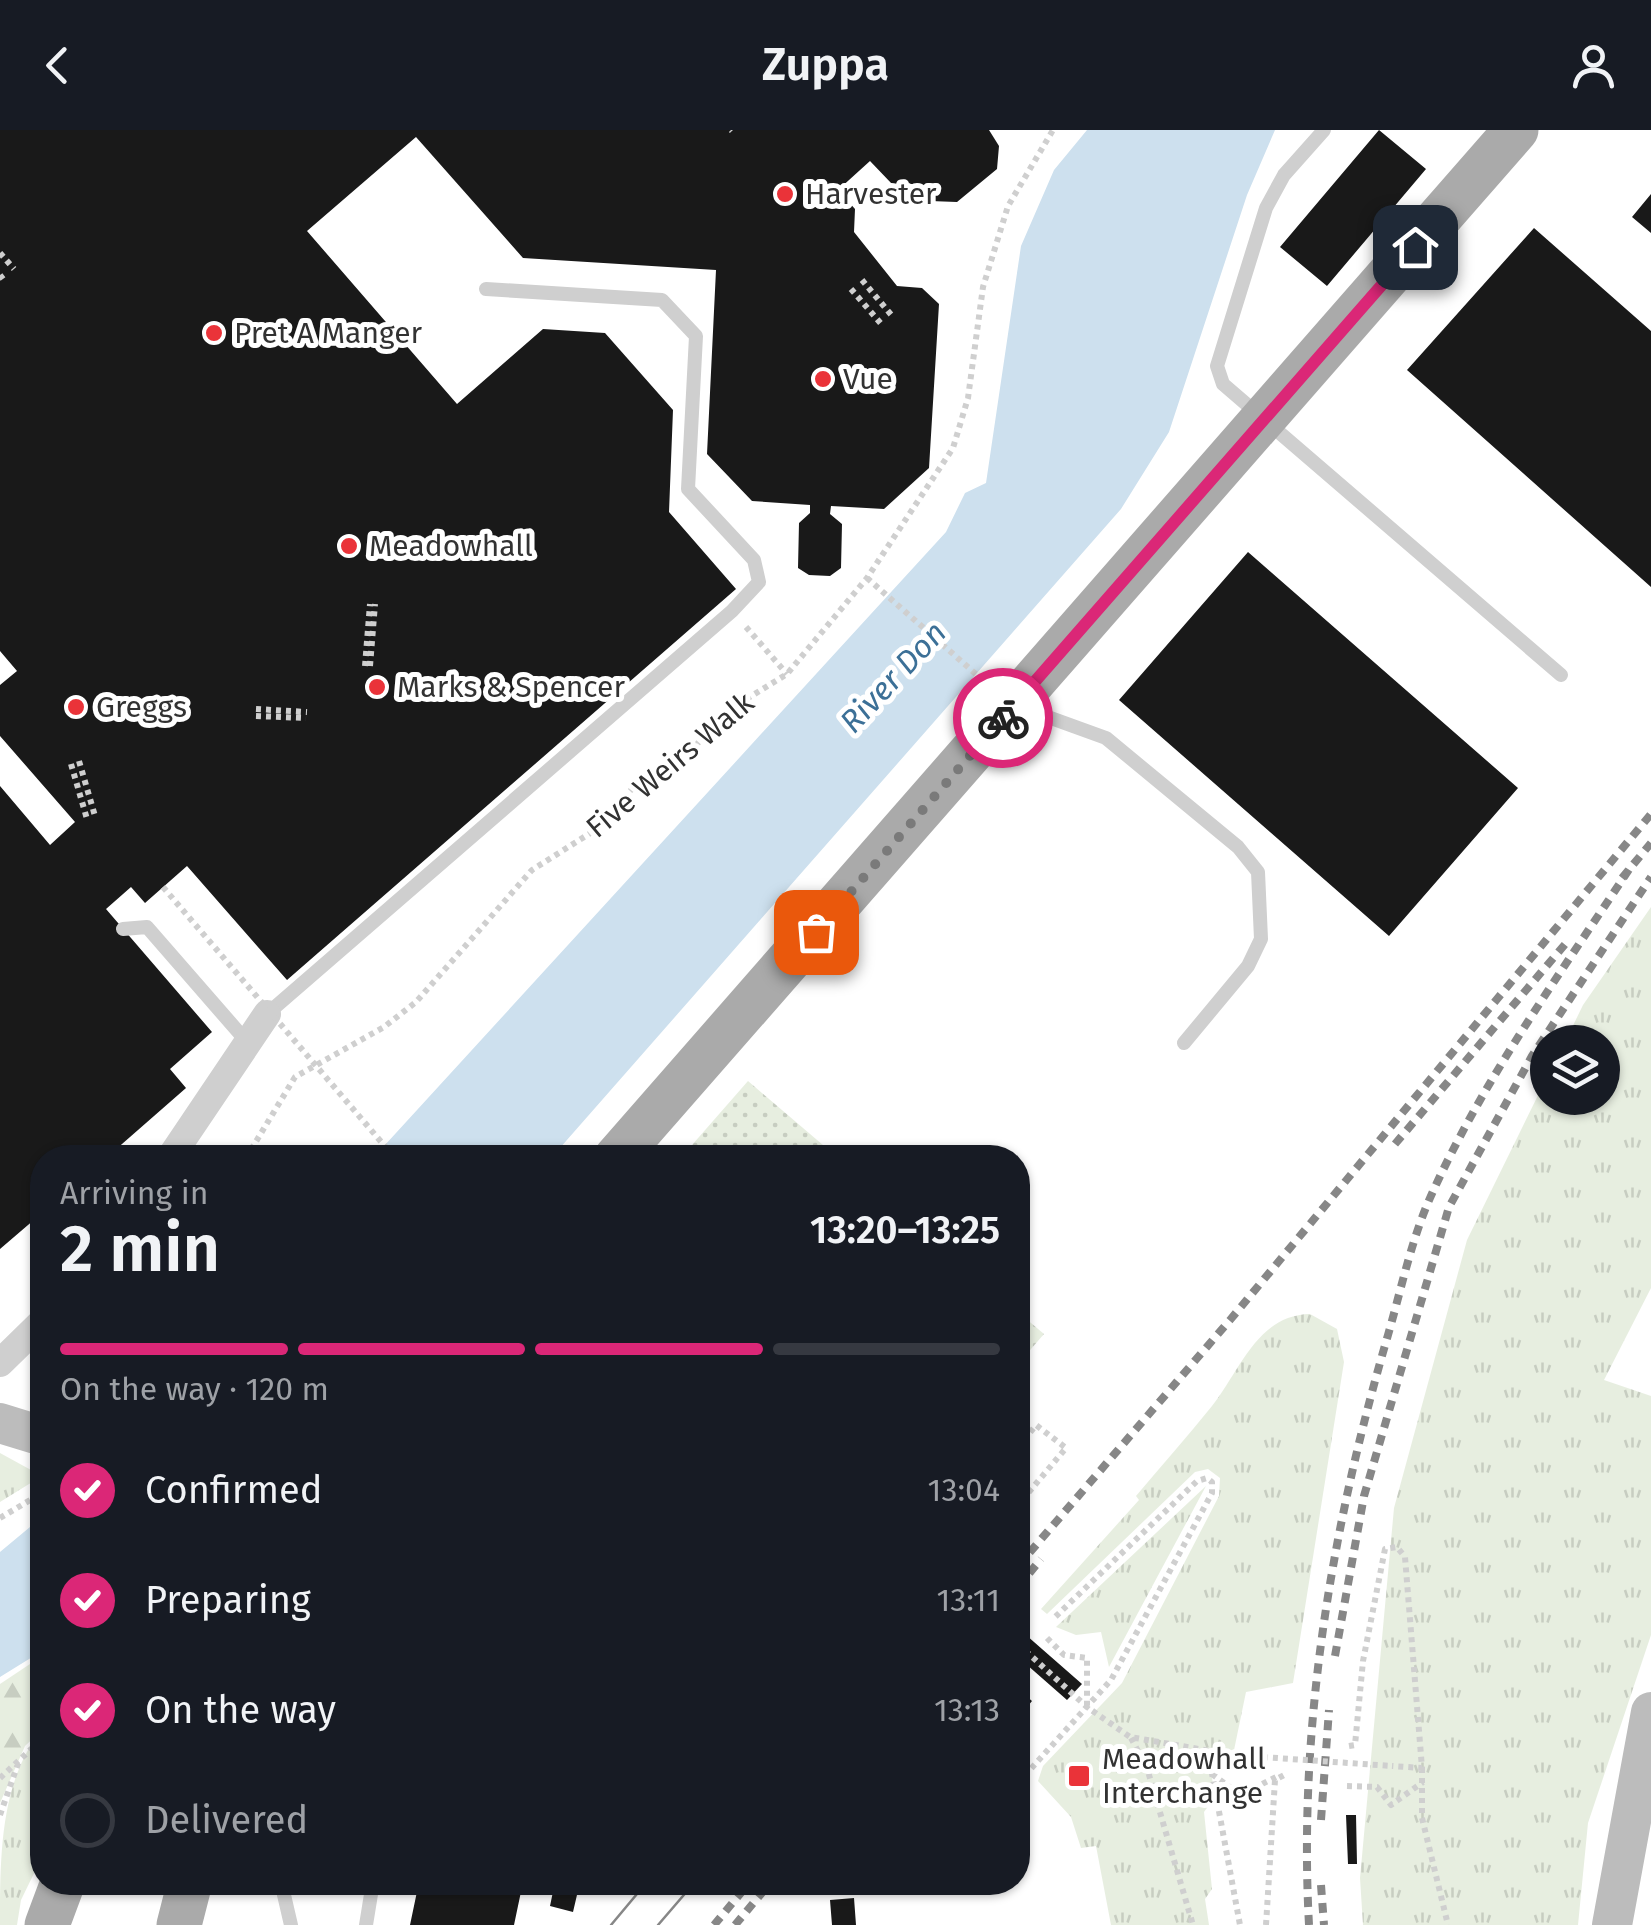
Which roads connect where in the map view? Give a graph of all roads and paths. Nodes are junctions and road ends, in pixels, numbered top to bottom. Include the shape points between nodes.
1 (1053, 130) edge
2 (1324, 130) edge
3 (1516, 130) edge
4 (0, 253) edge
5 (14, 269) dead end
6 (862, 280) dead end
7 (851, 288) dead end
8 (486, 289) dead end
9 (893, 318) dead end
10 (883, 326) dead end
11 (1264, 423) junction
12 (867, 578) junction
13 (372, 604) dead end
14 (732, 611) junction
15 (368, 666) dead end
16 (787, 674) junction
17 (1561, 675) dead end
18 (1003, 691) junction
19 (256, 712) dead end
20 (306, 715) dead end
21 (75, 763) dead end
22 (91, 817) dead end
23 (163, 887) dead end
24 (123, 929) dead end
25 (267, 1014) joint
26 (248, 1043) junction
27 (1184, 1043) dead end
28 (179, 1145) edge
29 (254, 1145) edge
30 (384, 1145) edge
31 (633, 1145) edge
32 (30, 1333) edge
33 (0, 1362) edge
34 (0, 1423) edge
35 (30, 1432) edge
36 (1030, 1433) edge
37 (1030, 1491) edge
38 (30, 1501) edge
39 (0, 1518) edge
40 (1053, 1619) dead end
41 (1047, 1638) dead end
42 (1030, 1654) edge
43 (1088, 1706) junction
44 (1651, 1712) edge
45 (1130, 1736) junction
46 (1349, 1746) dead end
47 (30, 1750) edge
48 (1208, 1752) junction
49 (19, 1761) junction
50 (1422, 1768) junction
51 (1030, 1770) edge
52 (1212, 1774) junction
53 (0, 1778) edge
54 (1423, 1782) junction
55 (1347, 1786) dead end
56 (0, 1816) edge
57 (58, 1895) edge
58 (284, 1895) edge
59 (371, 1895) edge
60 (185, 1900) edge
61 (46, 1925) edge
62 (155, 1925) edge
63 (291, 1925) edge
64 (366, 1925) edge
65 (1193, 1925) edge
66 (1240, 1925) edge
67 (1266, 1925) edge
68 (1448, 1925) edge
69 (1612, 1925) edge

1 - 12 path, Five Weirs Walk via 1008,206 983,287 968,398 953,448
2 - 11 lane via 1284,175 1266,208 1216,366 1223,384
3 - 11 main road
4 - 5 path
6 - 9 path
7 - 10 path
8 - 14 lane via 662,300 696,336 688,489 754,560 759,576
11 - 17 lane
11 - 18 main road
12 - 16 path, Five Weirs Walk
12 - 18 path
13 - 15 path
14 - 16 path
14 - 25 lane
16 - 29 path, Five Weirs Walk via 724,713 685,758 631,790 592,832 532,870 416,1002 384,1028 295,1077
18 - 27 lane via 1037,713 1106,738 1238,847 1258,872 1260,940 1248,966
18 - 31 main road
19 - 20 path
21 - 22 path
23 - 30 path, bridge
24 - 26 lane via 147,927
25 - 26 street
26 - 28 street
32 - 33 street
34 - 35 main road
36 - 37 path via 1036,1425 1066,1448
38 - 39 path
40 - 43 path via 1197,1481 1212,1482 1111,1680
41 - 43 path via 1064,1655 1088,1658
42 - 43 path
43 - 45 path
43 - 51 path
44 - 69 main road
45 - 48 path
45 - 65 path via 1152,1784
46 - 50 path via 1355,1746 1385,1549 1397,1547 1405,1556
47 - 49 path
48 - 50 path, bridge
48 - 52 path
49 - 53 path
49 - 56 path
50 - 54 path
52 - 66 path
52 - 67 path via 1240,1795 1286,1774 1274,1780
54 - 55 path via 1391,1805 1376,1787
54 - 68 path via 1422,1818
57 - 61 main road
58 - 63 lane
59 - 64 lane
60 - 62 main road

